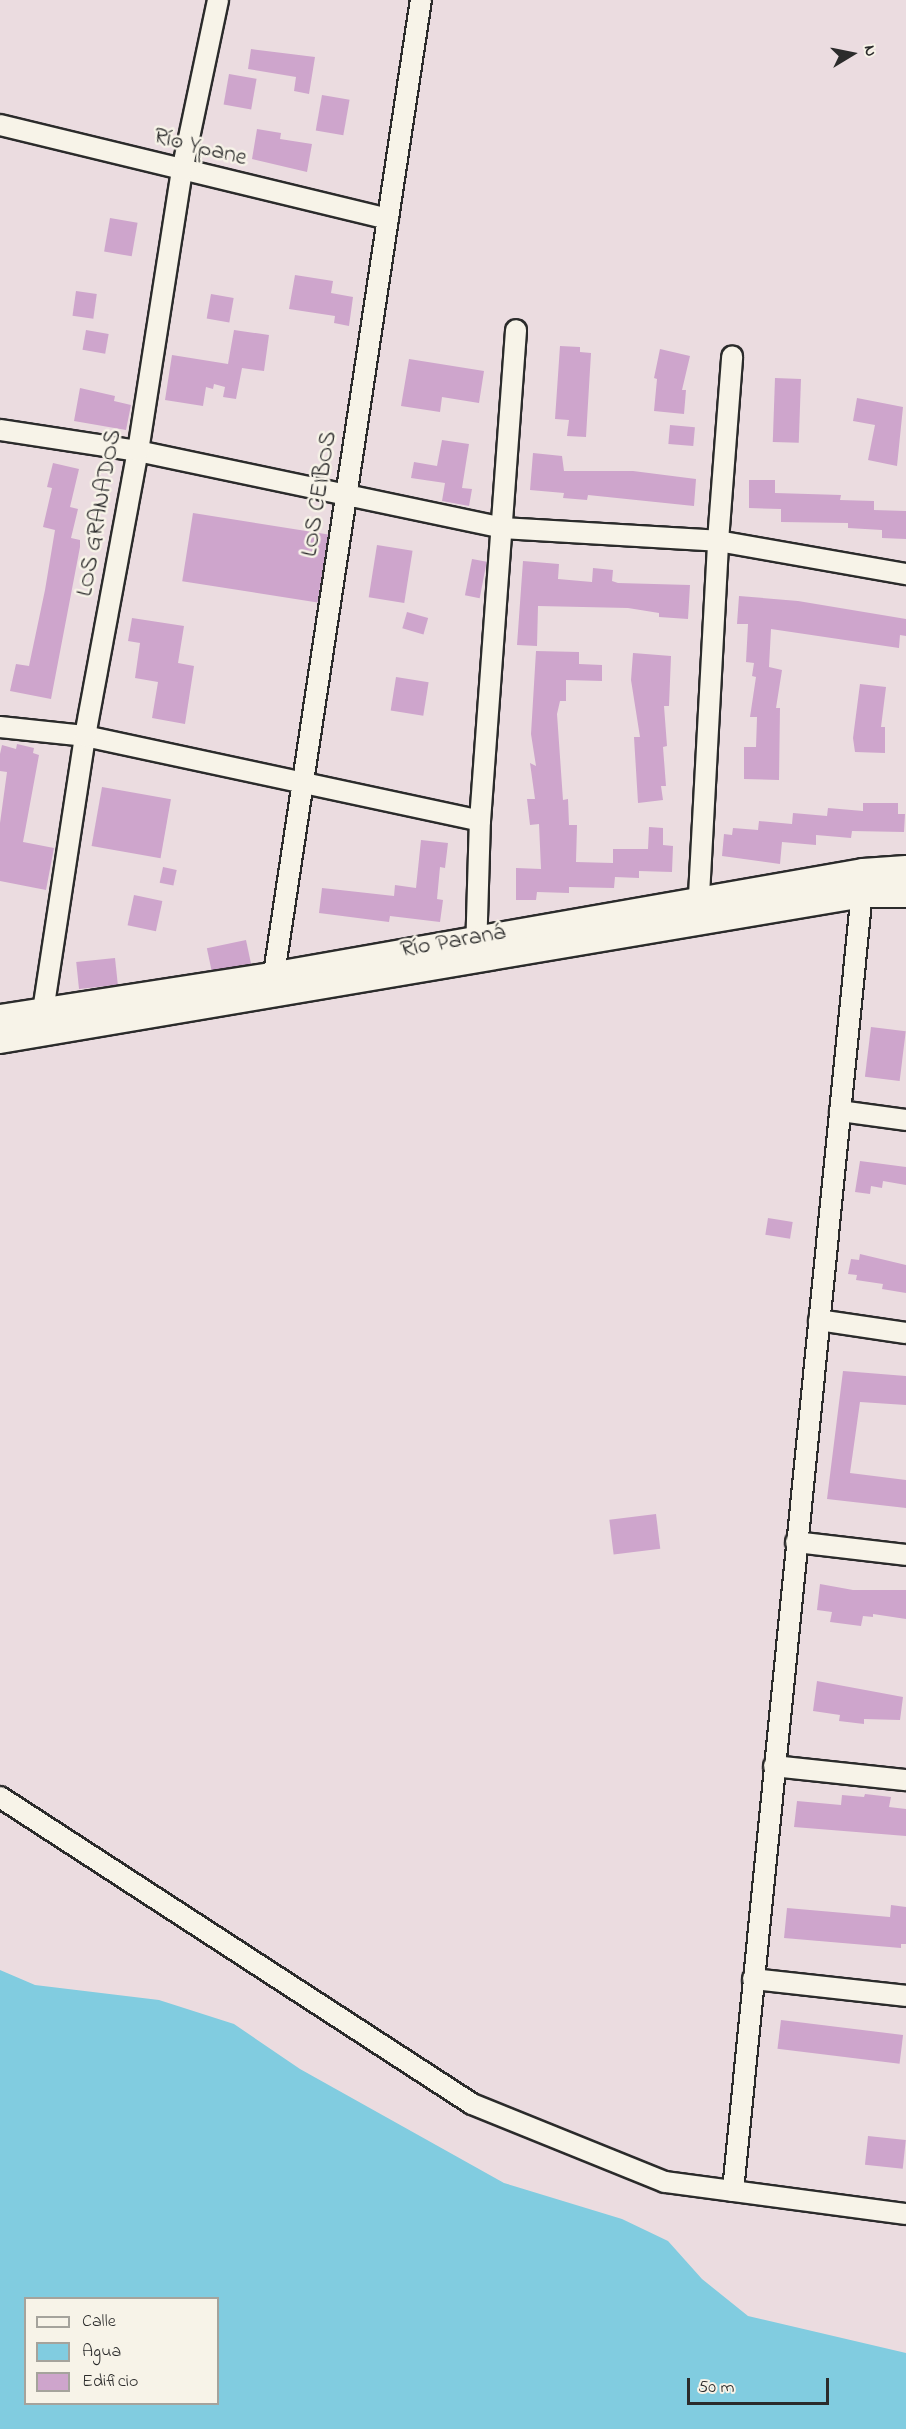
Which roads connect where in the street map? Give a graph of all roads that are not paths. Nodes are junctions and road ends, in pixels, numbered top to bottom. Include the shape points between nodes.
1 (218, 0) edge
2 (421, 0) edge
3 (0, 124) edge
4 (182, 171) junction
5 (388, 219) junction
6 (516, 330) dead end
7 (732, 357) dead end
8 (0, 430) edge
9 (138, 451) junction
10 (346, 495) junction
11 (502, 528) junction
12 (718, 541) junction
13 (906, 574) edge
14 (0, 727) edge
15 (84, 736) junction
16 (302, 783) junction
17 (480, 821) junction
18 (906, 869) edge
19 (862, 883) junction
20 (906, 894) edge
21 (698, 911) junction
22 (476, 949) junction
23 (272, 986) junction
24 (0, 1018) edge
25 (41, 1025) junction
26 (0, 1040) edge
27 (840, 1111) junction
28 (906, 1120) edge
29 (819, 1320) junction
30 (906, 1333) edge
31 (796, 1542) junction
32 (906, 1555) edge
33 (774, 1766) junction
34 (906, 1780) edge
35 (0, 1797) edge
36 (753, 1979) junction
37 (906, 1996) edge
38 (733, 2192) junction
39 (906, 2214) edge

1 - 4 street, LOS GRANADOS
2 - 5 street, LOS CEIBOS
3 - 4 street, Río Ypane
4 - 5 street, Río Ypane
4 - 9 street, LOS GRANADOS
5 - 10 street, LOS CEIBOS
6 - 11 street
7 - 12 street
8 - 9 street
9 - 10 street
9 - 15 street, LOS GRANADOS
10 - 11 street
10 - 16 street, LOS CEIBOS
11 - 12 street
11 - 17 street
12 - 13 street
12 - 21 street
14 - 15 street
15 - 16 street
15 - 25 street, LOS GRANADOS
16 - 17 street
16 - 23 street, LOS CEIBOS
17 - 22 street
18 - 19 street, Río Paraná
19 - 20 street, Río Paraná
19 - 21 street, Río Paraná
19 - 27 street
21 - 22 street, Río Paraná
22 - 23 street, Río Paraná
23 - 25 street, Río Paraná
24 - 25 street, Río Paraná
25 - 26 street, Río Paraná
27 - 28 street
27 - 29 street
29 - 30 street
29 - 31 street
31 - 32 street
31 - 33 street
33 - 34 street
33 - 36 street
35 - 38 street via 472,2104 665,2182
36 - 37 street
36 - 38 street
38 - 39 street

